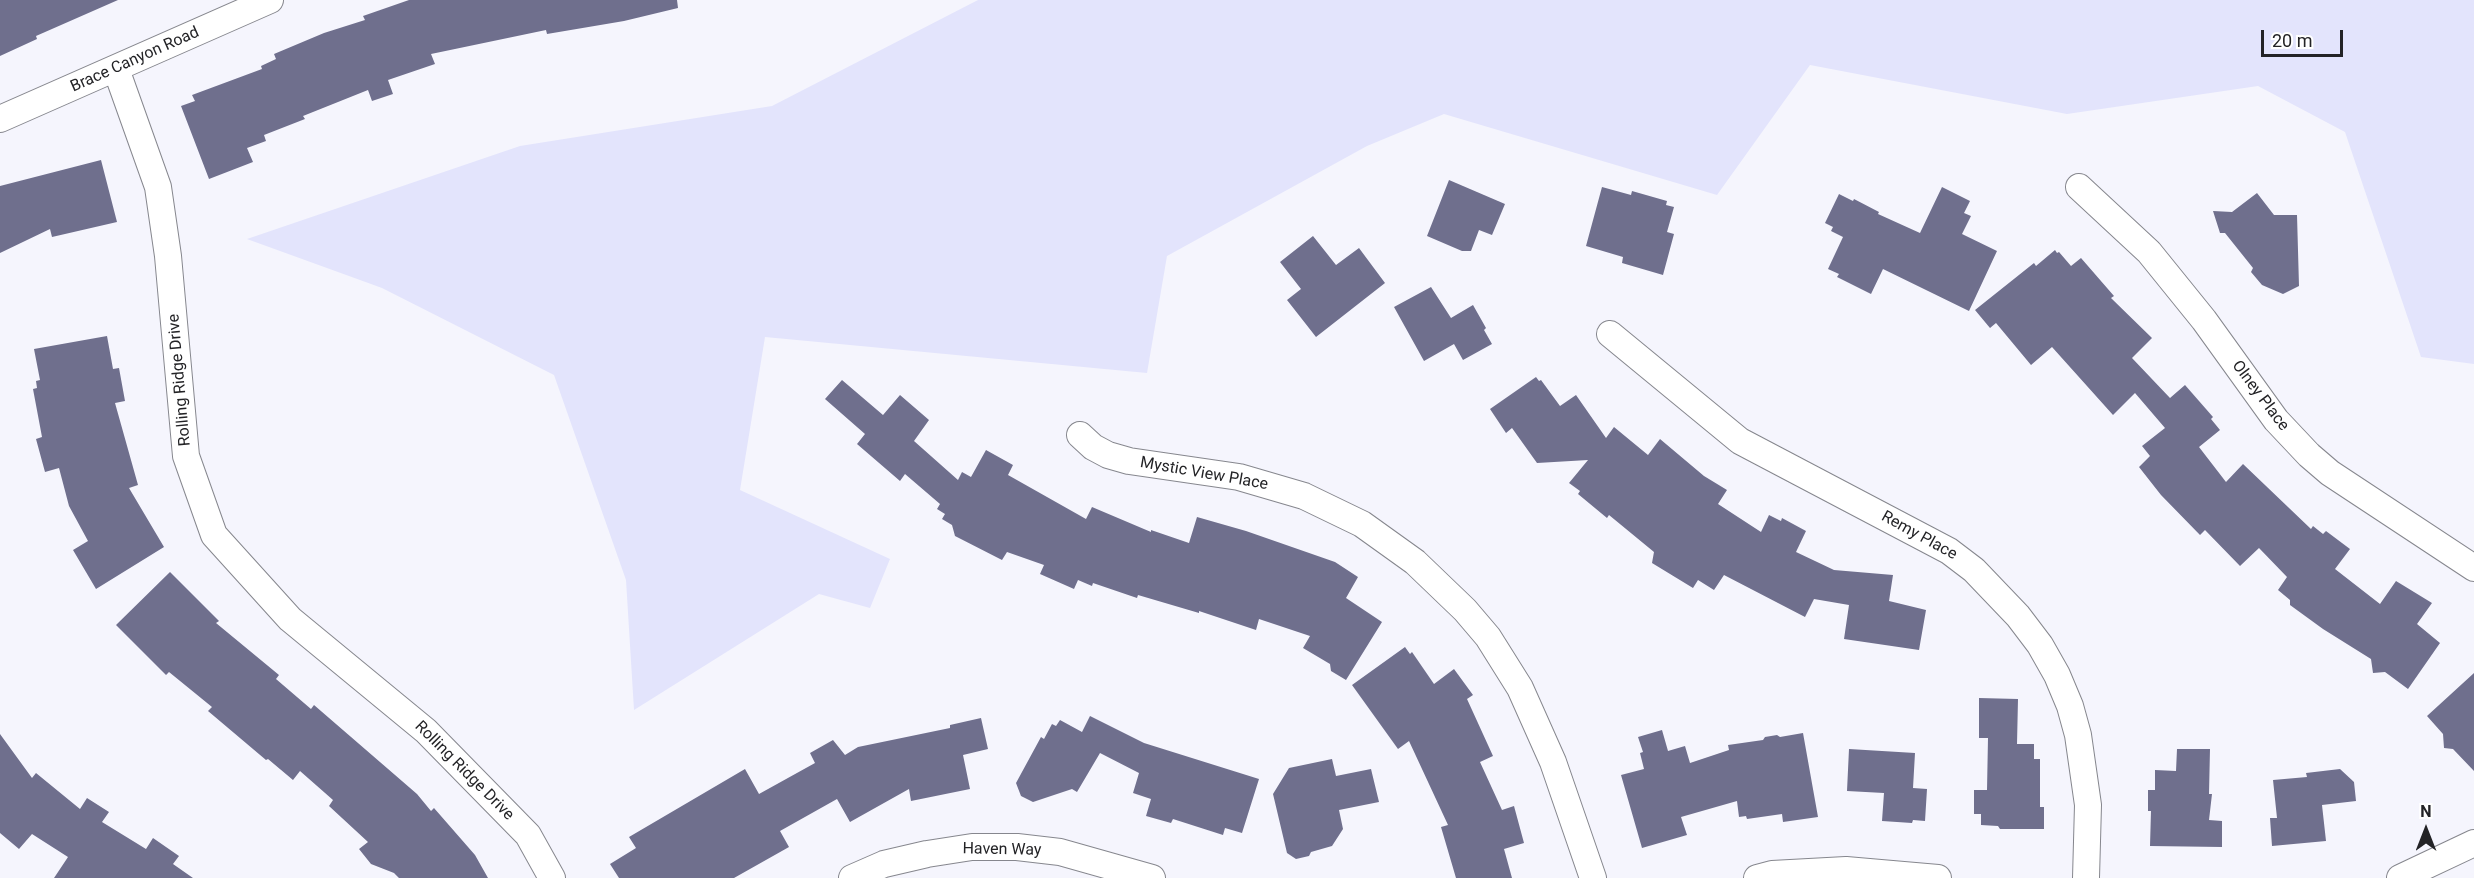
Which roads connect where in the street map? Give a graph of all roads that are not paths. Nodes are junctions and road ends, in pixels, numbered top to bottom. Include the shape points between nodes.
1 (270, 0) edge
2 (117, 69) junction
3 (0, 119) edge
4 (2079, 187) dead end
5 (1610, 334) dead end
6 (1080, 435) dead end
7 (2474, 568) edge
8 (2474, 843) edge
9 (552, 878) edge
10 (852, 878) edge
11 (1152, 878) edge
12 (1593, 878) edge
13 (1757, 878) edge
14 (1938, 878) edge
15 (2086, 878) edge
16 (2400, 878) edge

1 - 2 street, Brace Canyon Road
2 - 3 street, Brace Canyon Road
2 - 9 street, Rolling Ridge Drive via 158,187 186,456 214,535 290,619 426,731 513,819 528,835
4 - 7 street, Olney Place via 2149,252 2276,420 2309,455
5 - 15 street, Remy Place via 1740,441 1949,551 1974,570 2019,616 2057,675 2078,735 2088,805
6 - 12 street, Mystic View Place via 1108,455 1129,461 1229,475 1304,496 1362,524 1415,562 1488,637 1520,688 1553,762
8 - 16 street
10 - 11 street, Haven Way via 884,864 972,847 1060,852
13 - 14 street via 1846,870

